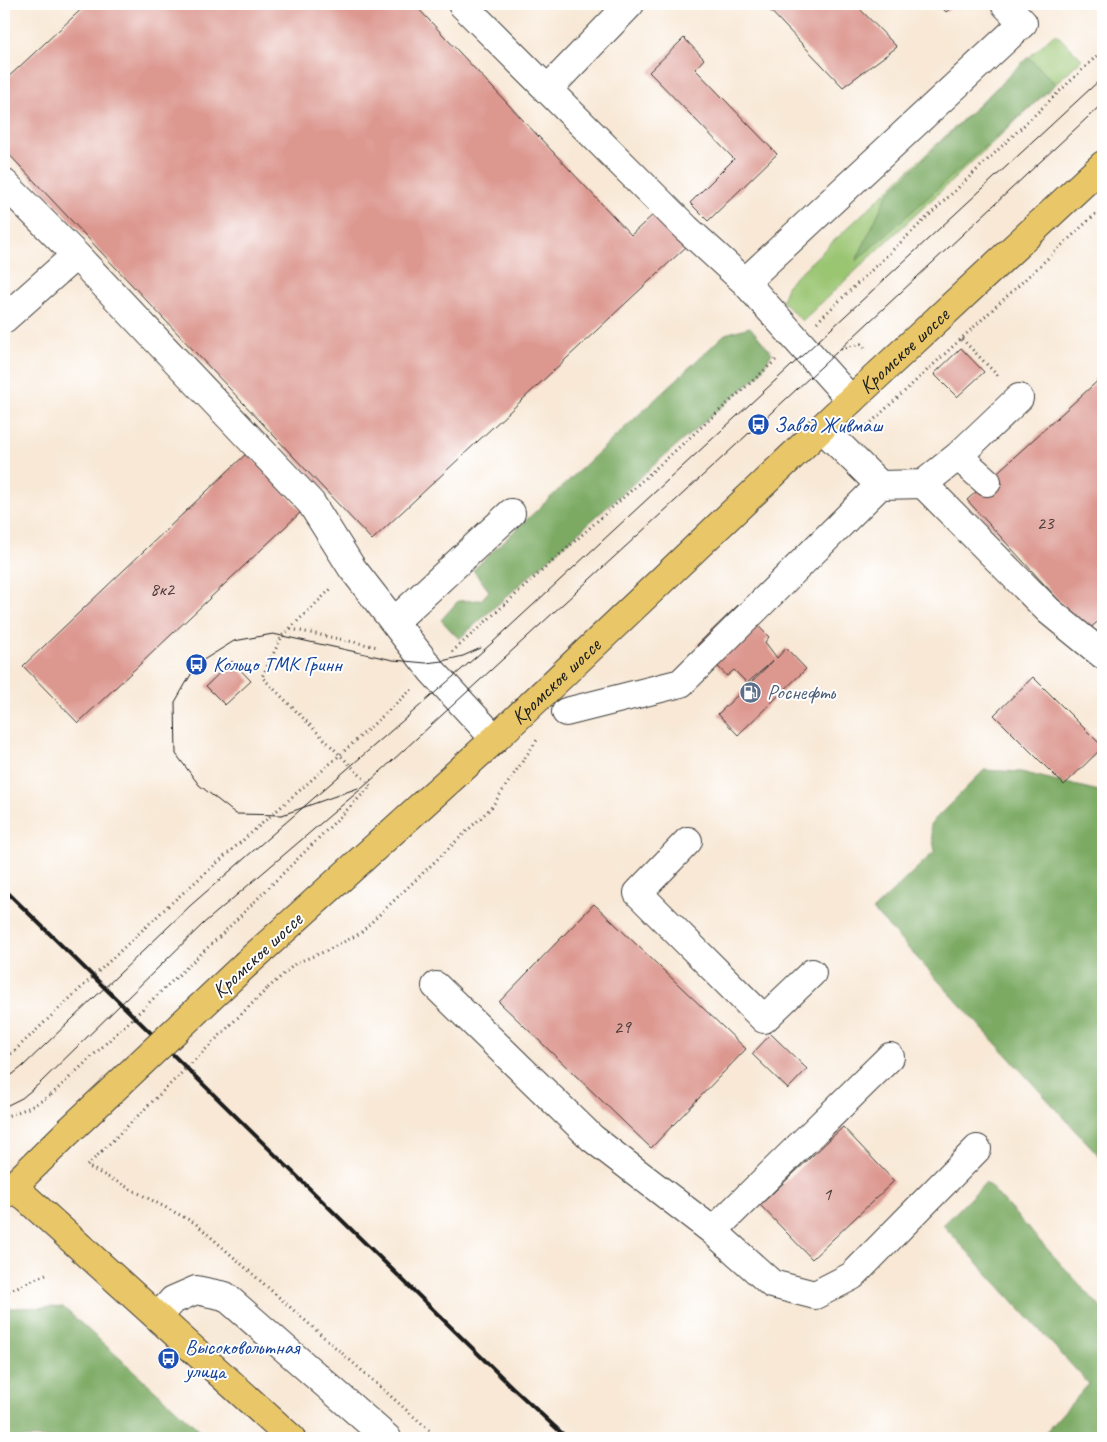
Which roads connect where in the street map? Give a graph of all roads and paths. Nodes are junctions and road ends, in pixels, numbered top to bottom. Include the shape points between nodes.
1 (462, 4) edge
2 (630, 4) edge
3 (1005, 4) edge
4 (1103, 50) edge
5 (547, 90) junction
6 (1103, 164) edge
7 (4, 183) edge
8 (76, 255) junction
9 (745, 282) junction
10 (4, 319) edge
11 (962, 339) dead end
12 (798, 340) junction
13 (1020, 398) joint
14 (851, 400) junction
15 (823, 429) junction
16 (958, 456) junction
17 (987, 482) dead end
18 (923, 484) junction
19 (880, 485) junction
20 (511, 513) dead end
21 (352, 568) junction
22 (394, 622) junction
23 (290, 629) junction
24 (1103, 655) edge
25 (425, 661) junction
26 (566, 712) joint
27 (495, 739) junction
28 (340, 755) junction
29 (688, 841) dead end
30 (812, 973) dead end
31 (436, 986) dead end
32 (4, 1057) edge
33 (890, 1057) dead end
34 (4, 1117) edge
35 (977, 1149) dead end
36 (9, 1191) edge
37 (713, 1231) junction
38 (46, 1274) dead end
39 (4, 1293) edge
40 (158, 1317) junction
41 (291, 1438) edge
42 (387, 1438) edge
43 (438, 1438) edge

1 - 5 lane
2 - 5 lane
3 - 9 lane via 1023,23
4 - 12 path
5 - 9 lane
6 - 14 main road, Кромское шоссе
7 - 8 lane
8 - 10 lane
8 - 21 lane via 311,503
9 - 12 lane
11 - 13 path
12 - 14 lane
12 - 25 path
13 - 16 lane
14 - 15 main road, Кромское шоссе
15 - 19 lane
15 - 27 main road, Кромское шоссе
16 - 17 lane
16 - 18 lane
18 - 19 lane
18 - 24 lane via 1049,610
19 - 26 lane via 680,683
20 - 22 lane
21 - 22 lane
21 - 23 path
22 - 25 lane
23 - 25 path via 390,650
23 - 28 path via 282,636 262,677
25 - 27 lane
25 - 28 path
26 - 43 path, bridge via 536,740 491,808 359,934 296,963 87,1166 195,1223
27 - 36 main road, Кромское шоссе, bridge via 247,963
28 - 32 path, bridge via 168,906 11,1054
28 - 34 path, bridge via 371,786 219,937 50,1095 31,1107
29 - 30 lane via 638,893 764,1019
31 - 37 lane via 592,1138
33 - 37 lane
35 - 37 lane via 852,1276 815,1295 772,1284
36 - 40 main road
38 - 39 path
40 - 41 main road
40 - 42 lane via 173,1300 196,1290 225,1296

